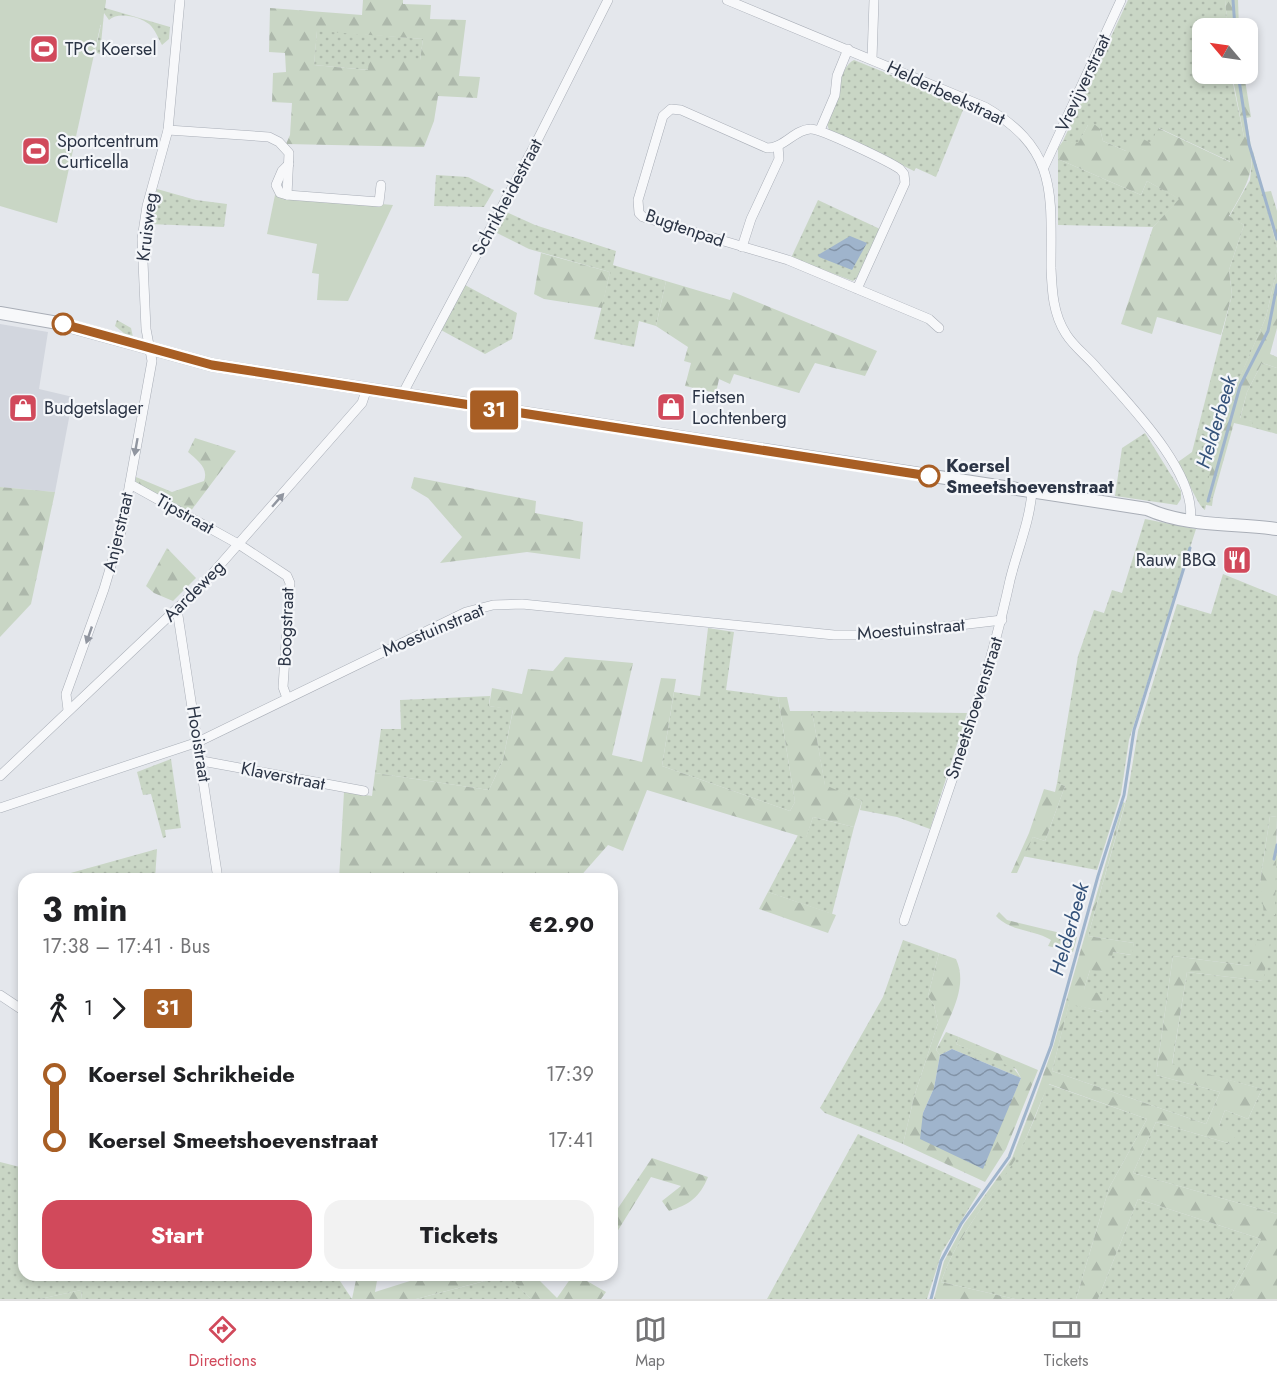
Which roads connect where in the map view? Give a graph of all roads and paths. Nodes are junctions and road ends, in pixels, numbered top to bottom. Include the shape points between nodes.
1 (180, 0) edge
2 (608, 0) edge
3 (727, 0) edge
4 (874, 0) edge
5 (1121, 0) edge
6 (848, 49) junction
7 (872, 59) junction
8 (168, 130) junction
9 (819, 130) junction
10 (778, 146) junction
11 (1044, 167) junction
12 (381, 184) dead end
13 (742, 247) junction
14 (857, 289) junction
15 (0, 313) edge
16 (939, 328) dead end
17 (150, 348) junction
18 (367, 388) junction
19 (403, 393) junction
20 (130, 484) junction
21 (1032, 491) junction
22 (1191, 516) junction
23 (1277, 529) edge
24 (240, 545) junction
25 (177, 609) junction
26 (1002, 620) junction
27 (287, 698) junction
28 (68, 710) junction
29 (198, 742) junction
30 (202, 761) junction
31 (0, 776) edge
32 (364, 791) dead end
33 (0, 808) edge
34 (217, 873) edge
35 (904, 921) dead end
36 (0, 995) edge
37 (18, 1007) edge

1 - 8 street, Kruisweg
2 - 19 street, Schrikheidestraat
3 - 6 street, Helderbeekstraat
4 - 7 street
5 - 11 street, Vrevijverstraat
6 - 7 street, Helderbeekstraat
6 - 9 street via 837,76 835,95
7 - 11 street, Helderbeekstraat via 1008,120 1028,140
8 - 12 street via 269,137 289,153 287,195 379,202
8 - 17 street, Kruisweg via 142,238
9 - 10 street via 801,131
9 - 14 street via 895,166 905,178
10 - 13 street, Bugtenpad via 777,165
10 - 13 street, Bugtenpad via 763,146 676,108 667,111 659,124 638,200 639,213
11 - 22 street, Helderbeekstraat via 1051,197 1055,310 1066,333 1151,431 1174,465 1189,493
13 - 14 street, Bugtenpad via 788,260
14 - 16 street, Bugtenpad via 929,319
15 - 17 street via 39,318
17 - 18 street via 212,365
17 -> 20 street, Anjerstraat via 152,361
18 - 19 street
24 -> 18 street, Aardeweg via 362,402
19 - 21 street
20 - 24 street, Tipstraat
20 -> 28 street, Anjerstraat via 110,571 66,694
21 - 22 street
21 - 26 street, Smeetshoevenstraat
22 - 23 street via 1228,518
24 - 25 street, Aardeweg
24 - 27 street, Boogstraat via 278,568 290,583 283,687
25 - 28 street, Aardeweg
25 - 29 street, Hooistraat
26 - 27 street, Moestuinstraat via 875,635 834,635 522,603 493,605 442,622
26 - 35 street, Smeetshoevenstraat
27 - 29 street, Moestuinstraat
28 - 31 street, Aardeweg
29 - 30 street, Hooistraat
29 - 33 street, Moestuinstraat
30 - 32 street, Klaverstraat
30 - 34 street, Hooistraat
36 - 37 street

